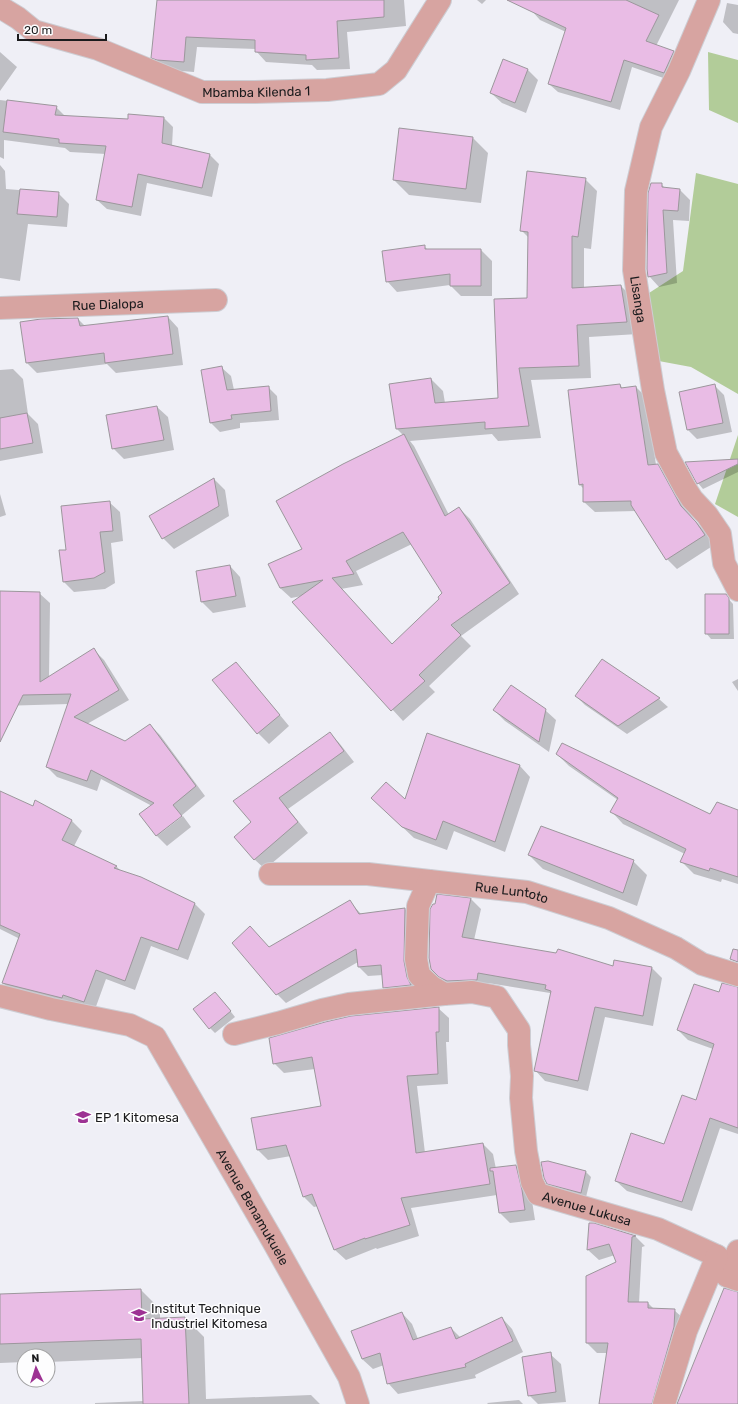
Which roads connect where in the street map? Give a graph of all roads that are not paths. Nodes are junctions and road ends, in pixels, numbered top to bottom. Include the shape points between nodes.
1 (440, 0) edge
2 (709, 0) edge
3 (0, 7) edge
4 (216, 300) dead end
5 (0, 308) edge
6 (738, 590) edge
7 (270, 874) dead end
8 (429, 881) junction
9 (738, 975) edge
10 (444, 994) junction
11 (0, 996) edge
12 (234, 1034) dead end
13 (738, 1251) edge
14 (717, 1256) junction
15 (733, 1278) edge
16 (358, 1404) edge
17 (664, 1404) edge

1 - 3 street, Mbamba Kilenda 1 via 396,70 379,84 327,90 255,92 202,92 98,49 34,31
2 - 6 street, Lisanga via 679,71 651,127 636,191 634,270 652,390 666,453 692,499 720,534 724,562
4 - 5 street, Rue Dialopa
7 - 8 street, Rue Luntoto via 368,874
8 - 9 street, Rue Luntoto via 527,892 608,918 676,948 702,964
8 - 10 street via 418,906 416,959 419,975
10 - 12 street via 349,1004
10 - 14 street, Avenue Lukusa via 472,992 497,997 519,1030 526,1151 532,1182 538,1194 658,1229
11 - 16 street, Avenue Benamukuele via 130,1024 155,1037 349,1377
13 - 15 street
14 - 15 street
14 - 17 street via 686,1331

